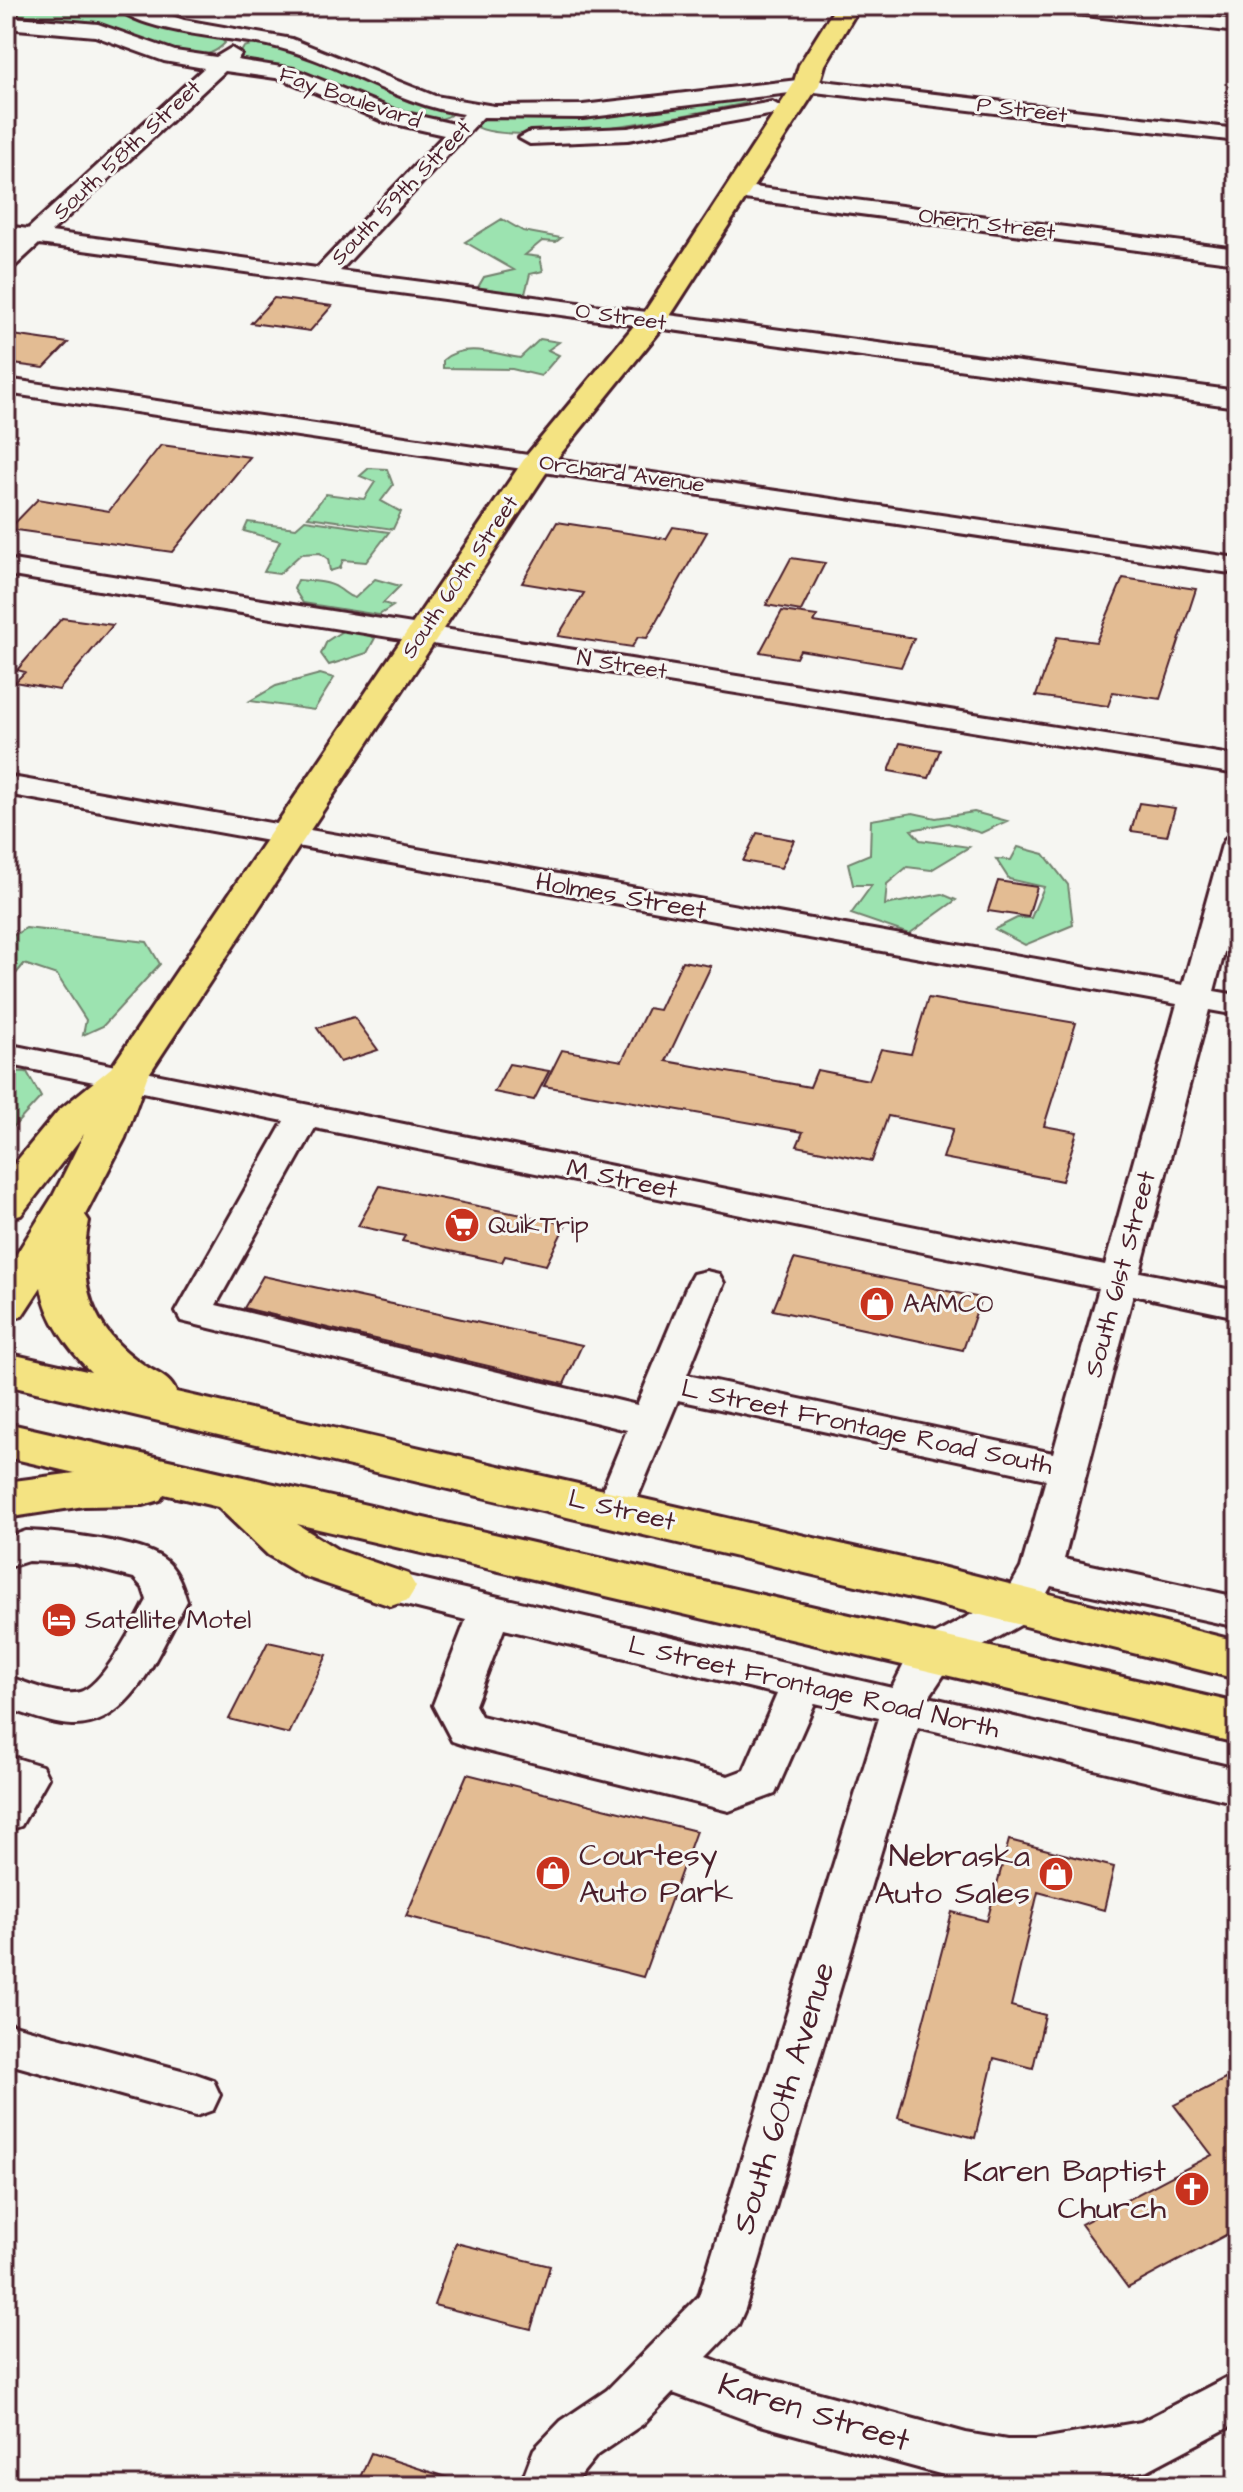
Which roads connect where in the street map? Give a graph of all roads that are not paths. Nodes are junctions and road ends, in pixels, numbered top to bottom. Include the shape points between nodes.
1 (126, 6) edge
2 (1058, 6) edge
3 (859, 12) edge
4 (6, 22) edge
5 (1237, 26) edge
6 (248, 38) junction
7 (219, 65) junction
8 (800, 95) junction
9 (479, 111) junction
10 (460, 131) junction
11 (486, 134) dead end
12 (1237, 135) edge
13 (512, 137) dead end
14 (737, 192) junction
15 (6, 233) edge
16 (33, 237) junction
17 (1237, 256) edge
18 (6, 262) edge
19 (323, 275) junction
20 (653, 321) junction
21 (6, 386) edge
22 (1237, 399) edge
23 (538, 462) junction
24 (1237, 566) edge
25 (6, 567) edge
26 (423, 632) junction
27 (1237, 765) edge
28 (6, 785) edge
29 (286, 834) junction
30 (1237, 845) edge
31 (1195, 998) junction
32 (1237, 1005) edge
33 (6, 1054) edge
34 (126, 1077) junction
35 (305, 1114) junction
36 (52, 1140) junction
37 (6, 1173) edge
38 (78, 1191) junction
39 (6, 1205) edge
40 (1118, 1280) junction
41 (706, 1283) dead end
42 (1237, 1304) edge
43 (6, 1305) edge
44 (6, 1369) edge
45 (665, 1384) junction
46 (215, 1416) junction
47 (650, 1422) junction
48 (6, 1440) edge
49 (1068, 1470) junction
50 (232, 1491) junction
51 (6, 1500) edge
52 (615, 1508) junction
53 (6, 1553) edge
54 (391, 1587) joint
55 (1030, 1588) junction
56 (490, 1611) junction
57 (1237, 1612) edge
58 (936, 1653) junction
59 (1237, 1660) edge
60 (802, 1684) junction
61 (6, 1692) edge
62 (903, 1708) junction
63 (1237, 1723) edge
64 (6, 1772) edge
65 (1237, 1786) edge
66 (6, 1814) edge
67 (6, 2043) edge
68 (196, 2095) dead end
69 (666, 2366) junction
70 (1237, 2396) edge
71 (1097, 2470) edge
72 (546, 2486) edge

1 - 6 street, Fay Boulevard via 178,27
2 - 5 street
3 - 8 main road, South 60th Street via 833,67
4 - 7 street, Fay Boulevard via 98,30 171,57
6 - 7 street, South 58th Street
6 - 9 street, Fay Boulevard via 315,52 406,94
7 - 10 street, Fay Boulevard via 287,73 390,116
7 - 16 street, South 58th Street
8 - 9 street, Fay Boulevard via 755,86 587,113
8 - 12 street, P Street
8 - 13 street via 628,134
8 - 14 main road, South 60th Street
9 - 10 street, South 59th Street
10 - 11 street, Fay Boulevard
10 - 19 street, South 59th Street
14 - 17 street, Ohern Street
14 - 20 main road, South 60th Street
15 - 16 street, O Street
16 - 18 street, South 58th Street
16 - 19 street, O Street
19 - 20 street, O Street
20 - 22 street, O Street
20 - 23 main road, South 60th Street
21 - 23 street, Orchard Avenue
23 - 24 street, Orchard Avenue
23 - 26 main road, South 60th Street
25 - 26 street, N Street
26 - 27 street, N Street
26 - 29 main road, South 60th Street
28 - 29 street, Holmes Street
29 - 31 street, Holmes Street
29 - 34 main road, South 60th Street
30 - 31 street, South 61st Street
31 - 32 street, Holmes Street
31 - 40 street, South 61st Street
33 - 34 street, M Street
34 - 35 street, M Street
34 - 36 main road, South 60th Street via 82,1108
34 - 38 main road, South 60th Street via 111,1126
35 - 40 street, M Street
35 - 47 street via 194,1312
36 - 37 main road
36 - 39 main road, South 60th Street
38 - 43 main road, South 60th Street
38 - 46 main road via 59,1255 61,1291 69,1310 88,1340 120,1373
40 - 42 street, M Street
40 - 49 street, South 61st Street
41 - 45 street
44 - 46 main road, L Street
45 - 47 street
45 - 49 street, L Street Frontage Road South
46 - 52 main road, L Street
47 - 52 street
48 - 50 main road
49 - 55 street, South 61st Street
50 - 51 main road via 84,1489
50 - 54 main road via 288,1547 346,1574
50 - 58 main road
52 - 55 main road, L Street
53 - 61 street via 26,1546 74,1548 147,1567 161,1582 167,1601 121,1680 91,1706 63,1706
54 - 56 street, L Street Frontage Road North
55 - 57 street
55 - 58 street
55 - 59 main road, L Street
56 - 60 street, L Street Frontage Road North
56 - 60 street via 454,1705 467,1729 729,1794 760,1782
58 - 62 street, South 60th Avenue
58 - 63 main road
60 - 62 street, L Street Frontage Road North
62 - 65 street, L Street Frontage Road North
62 - 69 street, South 60th Avenue via 720,2309
64 - 66 street via 27,1778
67 - 68 street
69 - 71 street, Karen Street via 757,2400 966,2458
69 - 72 street, South 60th Avenue via 625,2407 579,2438 552,2467
70 - 71 street, Karen Street

